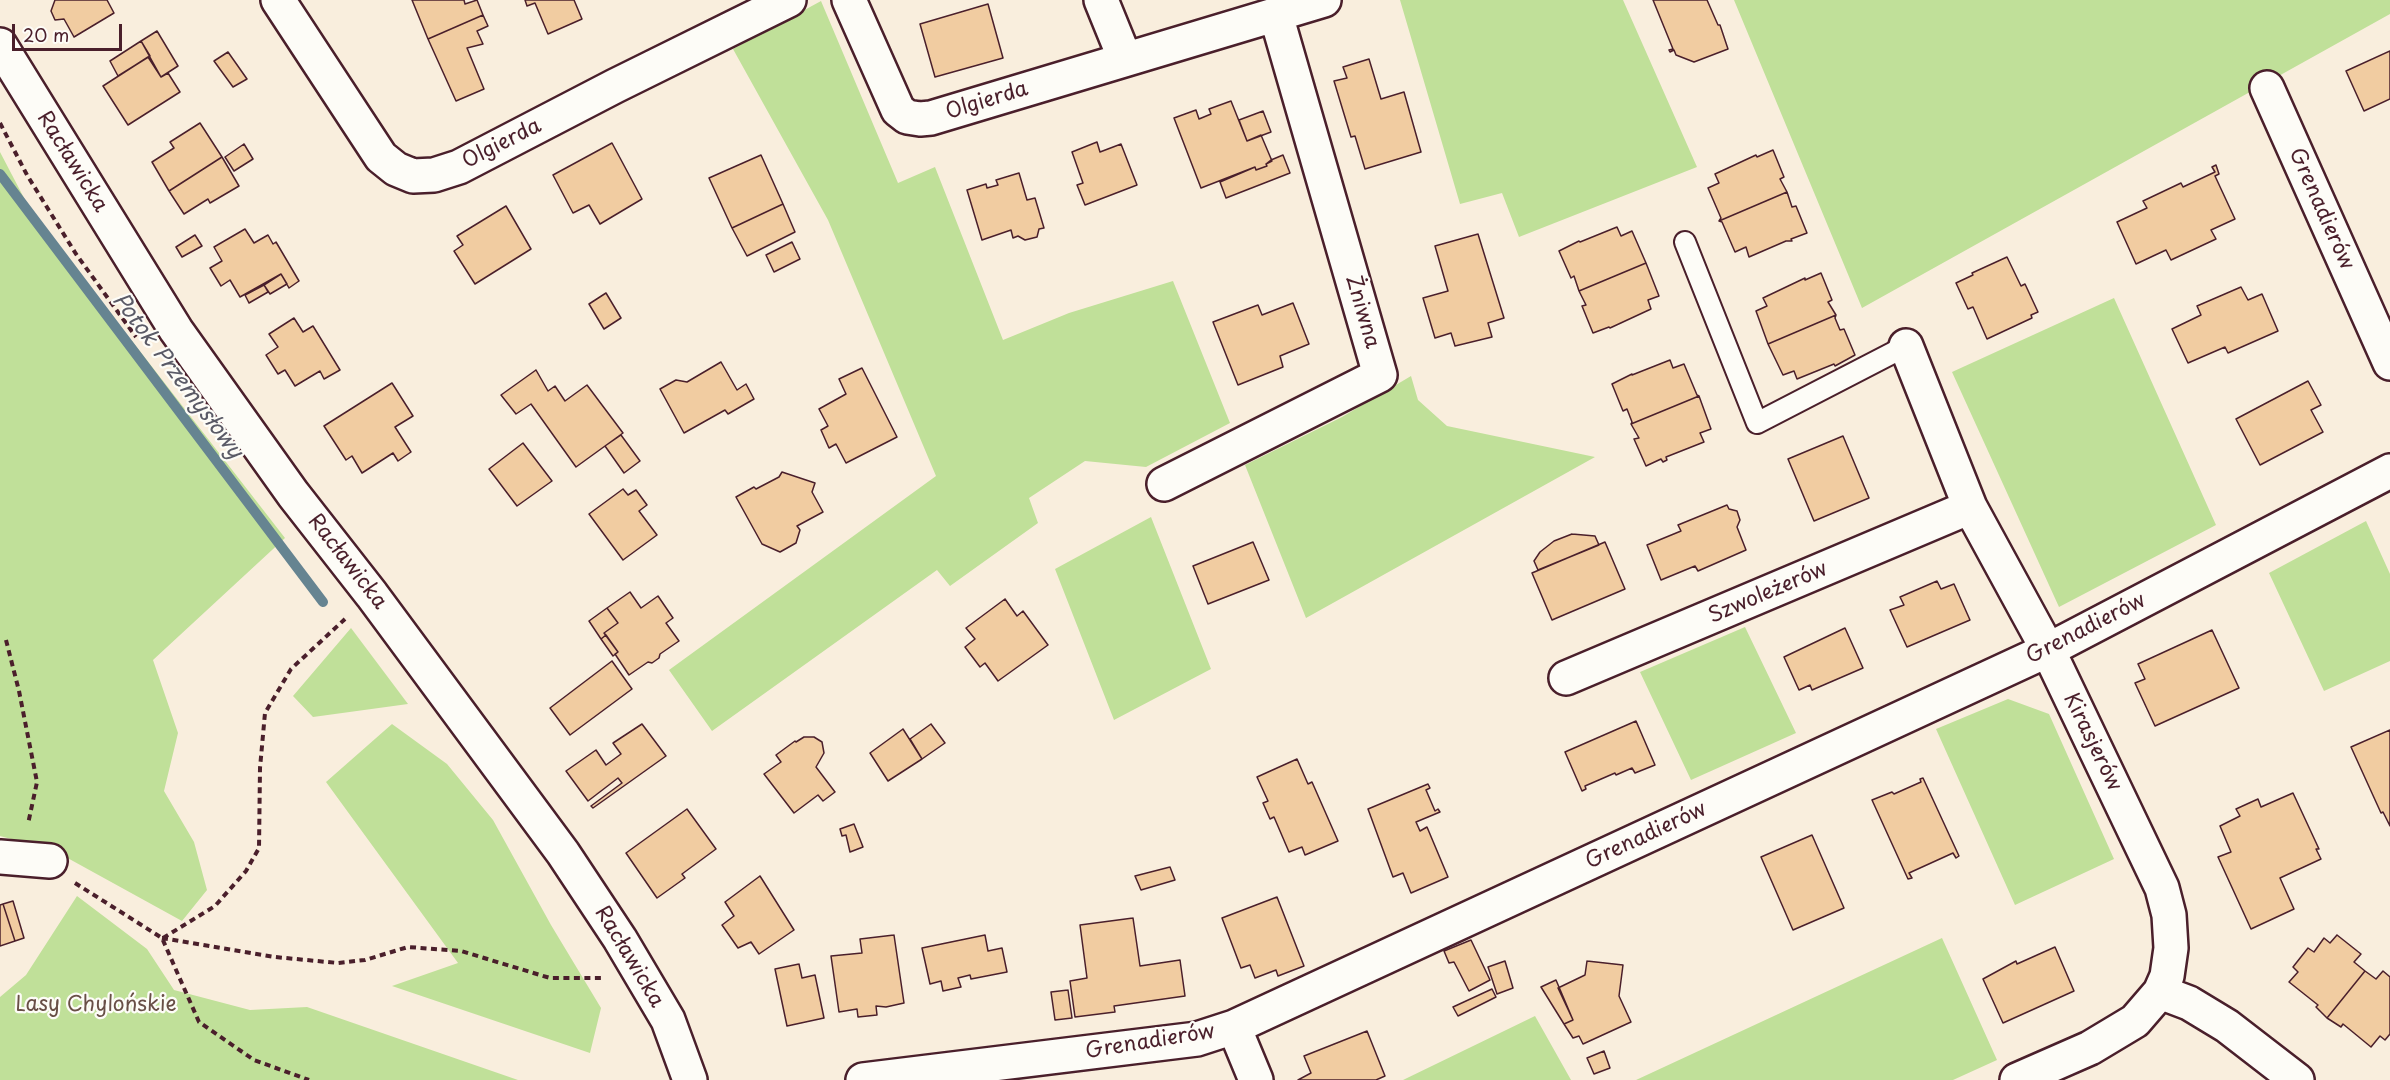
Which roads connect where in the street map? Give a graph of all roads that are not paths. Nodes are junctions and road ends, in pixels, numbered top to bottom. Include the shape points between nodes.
1 (279, 0) edge
2 (789, 0) edge
3 (849, 0) edge
4 (1101, 0) edge
5 (1324, 0) edge
6 (1276, 15) junction
7 (0, 45) edge
8 (1125, 59) junction
9 (2268, 88) dead end
10 (1685, 242) dead end
11 (1906, 346) joint
12 (2390, 363) edge
13 (2390, 471) edge
14 (1164, 484) dead end
15 (1970, 507) junction
16 (2048, 650) junction
17 (1566, 678) dead end
18 (4, 857) edge
19 (50, 861) road end
20 (2160, 992) junction
21 (1234, 1027) junction
22 (690, 1080) edge
23 (863, 1080) edge
24 (1256, 1080) edge
25 (2017, 1080) edge
26 (2297, 1080) edge

1 - 2 street, Olgierda via 381,157 396,170 413,176 434,175 459,167
3 - 8 street, Olgierda via 898,110 908,117 931,118
4 - 8 street
5 - 6 street
6 - 8 street
6 - 14 street, Żniwna via 1380,375
7 - 22 street, Racławicka via 176,330 293,494 563,853 668,1020
9 - 12 street, Grenadierów
10 - 11 lane via 1757,423
11 - 15 street, Kirasjerów
13 - 16 street, Grenadierów
15 - 16 street, Kirasjerów
15 - 17 street, Szwoleżerów
16 - 20 street, Kirasjerów via 2162,888 2171,948
16 - 21 street, Grenadierów
18 - 19 street
20 - 25 street, Kirasjerów via 2135,1021 2090,1048
20 - 26 street via 2189,1003 2227,1026
21 - 23 street, Grenadierów via 1197,1039
21 - 24 street

